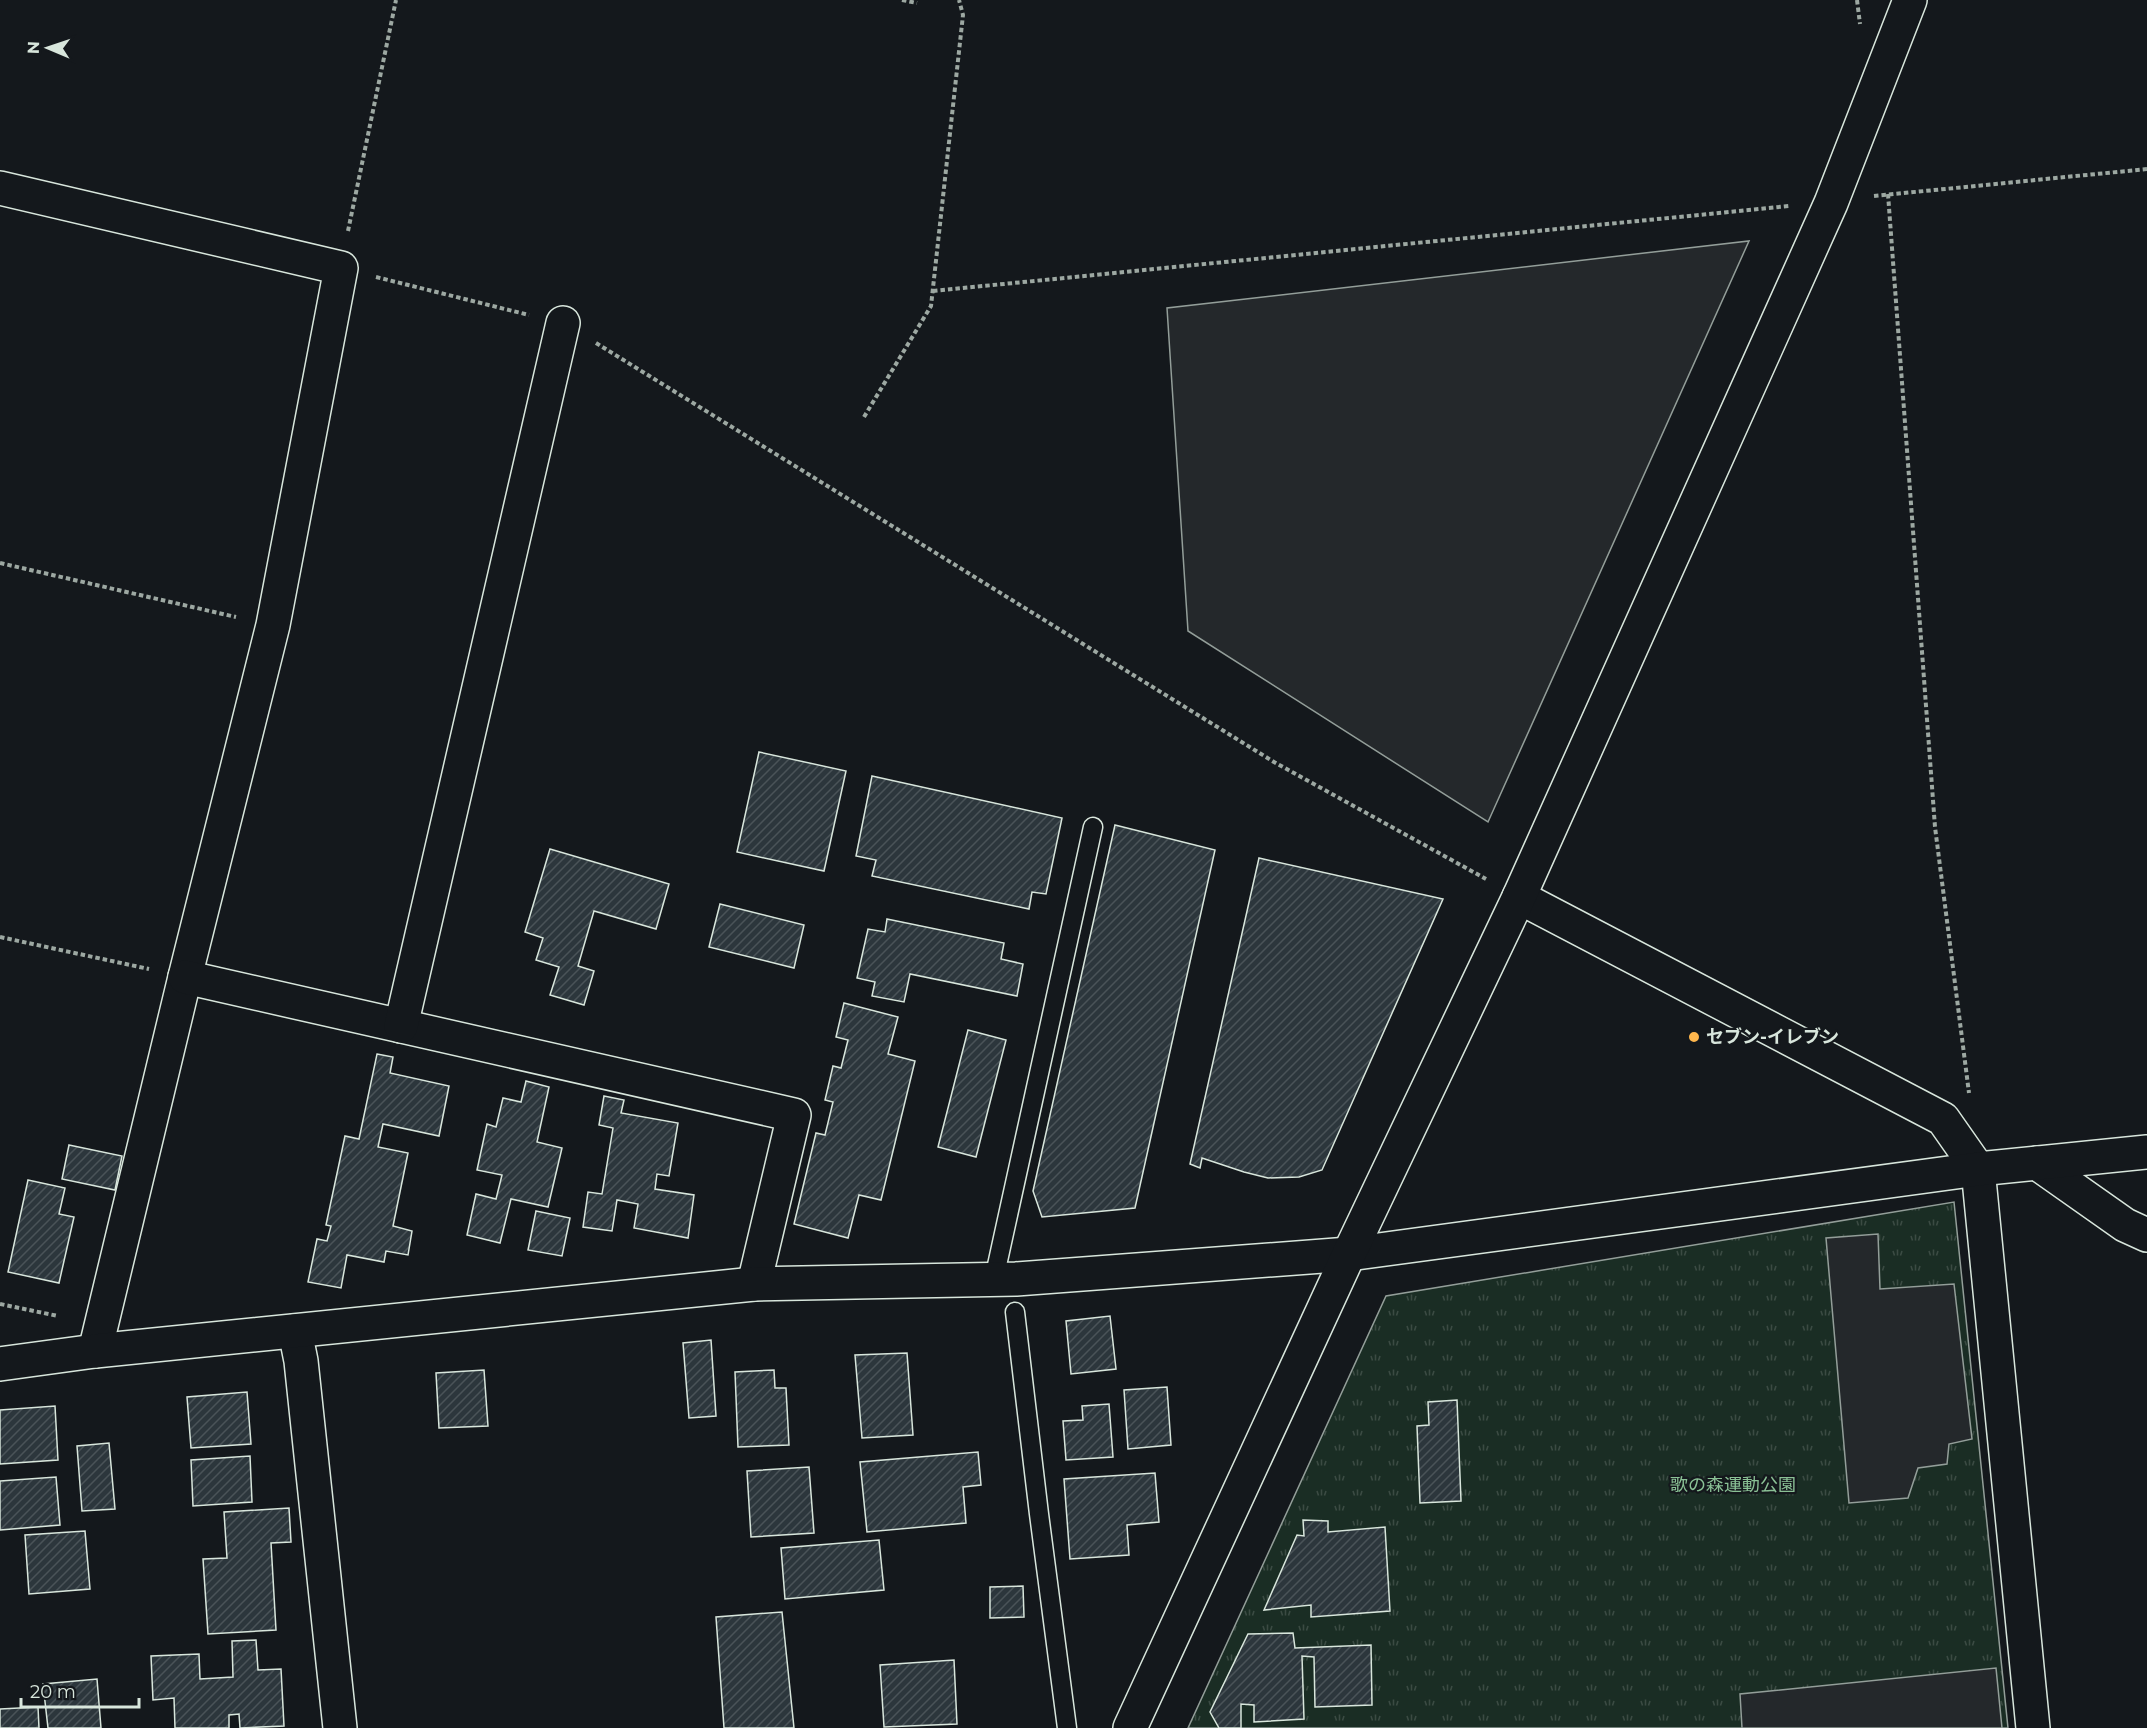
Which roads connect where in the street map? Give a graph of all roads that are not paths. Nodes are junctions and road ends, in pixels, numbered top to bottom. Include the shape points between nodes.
1 (1910, 0) edge
2 (0, 188) edge
3 (563, 323) road end
4 (1093, 827) dead end
5 (1519, 897) junction
6 (185, 977) junction
7 (401, 1026) junction
8 (2147, 1152) edge
9 (2037, 1163) junction
10 (1978, 1169) junction
11 (2147, 1235) edge
12 (1349, 1254) junction
13 (994, 1279) junction
14 (754, 1284) junction
15 (1015, 1312) dead end
16 (295, 1331) junction
17 (98, 1339) junction
18 (0, 1364) edge
19 (340, 1728) edge
20 (1067, 1728) edge
21 (1130, 1728) edge
22 (2033, 1728) edge

1 - 5 street via 1831,203
2 - 6 street via 341,268 273,625
3 - 7 street
4 - 13 lane
5 - 10 street via 1943,1119
5 - 12 street
6 - 7 street
6 - 17 street
7 - 14 street via 794,1115
8 - 9 street
9 - 10 street
9 - 11 street via 2125,1225
10 - 12 street
10 - 22 street
12 - 13 street
12 - 21 street
13 - 14 street
14 - 16 street
15 - 20 lane
16 - 17 street
16 - 19 street via 303,1372
17 - 18 street

